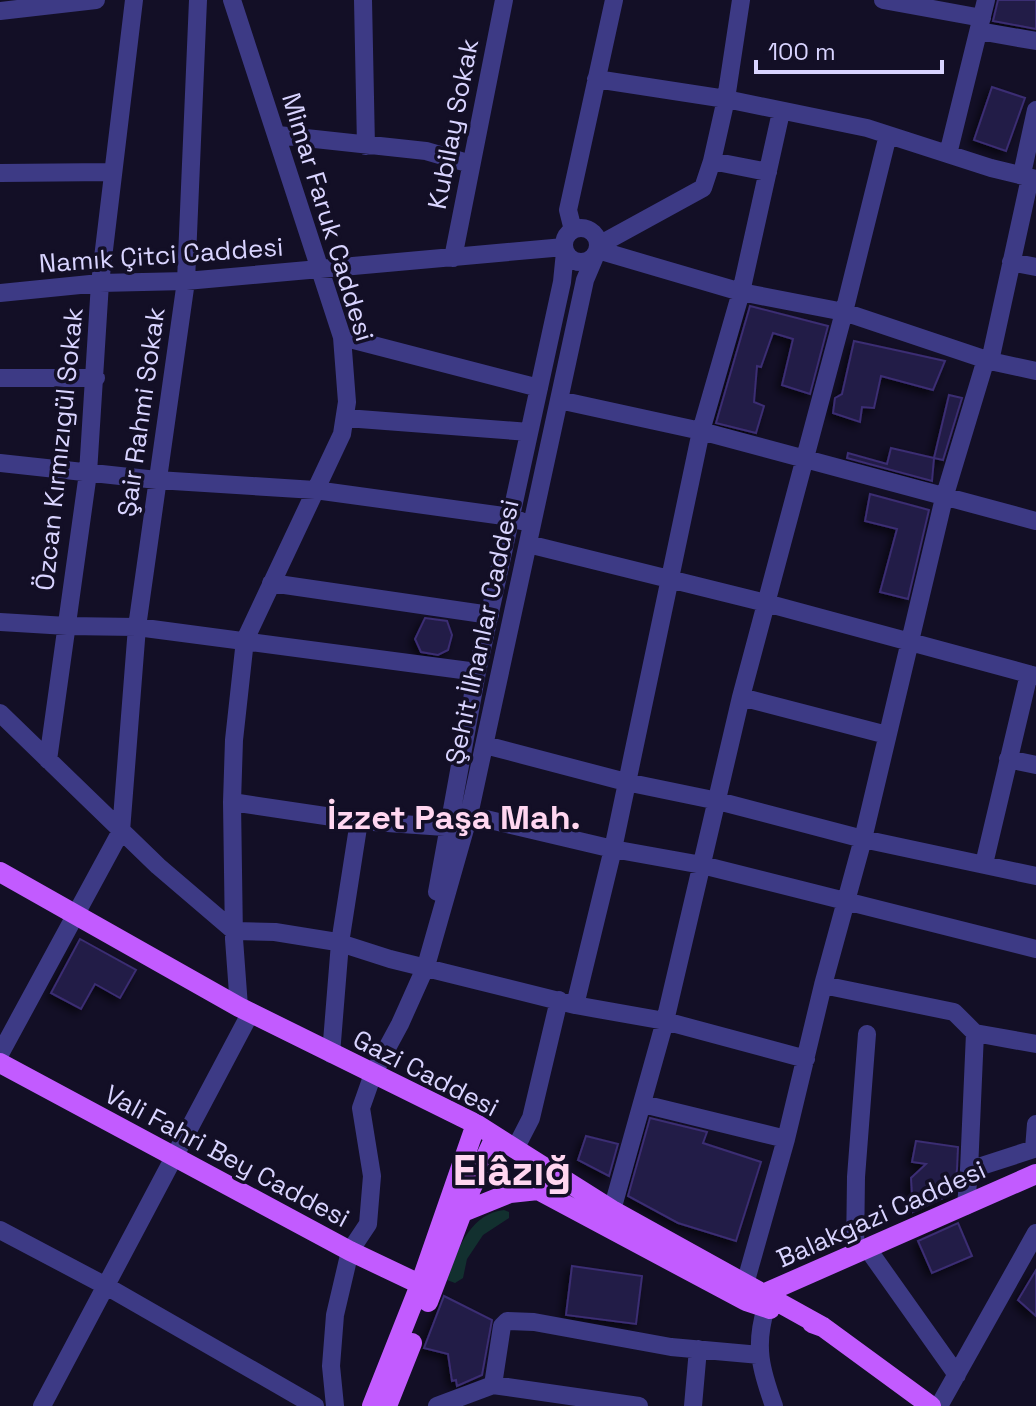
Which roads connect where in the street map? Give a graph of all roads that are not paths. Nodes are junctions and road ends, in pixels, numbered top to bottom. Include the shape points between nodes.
1 (96, 0) edge
2 (134, 0) edge
3 (198, 0) edge
4 (232, 0) edge
5 (363, 0) edge
6 (504, 0) edge
7 (614, 0) edge
8 (741, 0) edge
9 (883, 0) edge
10 (0, 11) edge
11 (982, 16) edge
12 (1036, 41) edge
13 (596, 79) junction
14 (726, 99) junction
15 (1036, 110) edge
16 (781, 112) junction
17 (278, 135) junction
18 (888, 135) junction
19 (366, 146) junction
20 (948, 154) junction
21 (712, 161) junction
22 (471, 164) junction
23 (113, 172) junction
24 (768, 172) junction
25 (0, 173) edge
26 (1029, 177) edge
27 (567, 243) junction
28 (598, 250) junction
29 (453, 258) junction
30 (1011, 262) junction
31 (1036, 267) edge
32 (318, 270) junction
33 (186, 281) junction
34 (100, 283) junction
35 (741, 292) junction
36 (0, 293) edge
37 (844, 312) junction
38 (342, 337) junction
39 (988, 360) junction
40 (1036, 371) edge
41 (0, 378) edge
42 (96, 378) junction
43 (539, 388) junction
44 (559, 400) junction
45 (346, 418) junction
46 (701, 431) junction
47 (529, 432) junction
48 (805, 458) junction
49 (0, 463) edge
50 (88, 473) junction
51 (157, 480) junction
52 (315, 490) junction
53 (944, 498) junction
54 (511, 517) junction
55 (1036, 521) edge
56 (530, 535) junction
57 (670, 579) junction
58 (271, 583) junction
59 (766, 603) junction
60 (490, 615) junction
61 (0, 622) edge
62 (67, 626) junction
63 (137, 627) junction
64 (245, 640) junction
65 (908, 642) junction
66 (477, 672) junction
67 (1032, 675) edge
68 (741, 697) junction
69 (0, 713) edge
70 (887, 735) junction
71 (485, 745) junction
72 (1008, 759) junction
73 (48, 760) junction
74 (1036, 765) edge
75 (626, 782) junction
76 (718, 801) junction
77 (232, 802) junction
78 (359, 821) junction
79 (461, 823) junction
80 (121, 831) junction
81 (863, 839) junction
82 (613, 849) junction
83 (984, 864) junction
84 (702, 865) junction
85 (0, 872) edge
86 (1036, 876) edge
87 (847, 902) junction
88 (76, 914) junction
89 (234, 931) junction
90 (340, 943) junction
91 (1036, 949) edge
92 (426, 966) junction
93 (823, 985) junction
94 (567, 1002) junction
95 (245, 1009) junction
96 (665, 1021) junction
97 (975, 1033) junction
98 (867, 1034) dead end
99 (1036, 1044) edge
100 (0, 1054) edge
101 (331, 1054) junction
102 (806, 1059) junction
103 (0, 1063) edge
104 (373, 1074) junction
105 (643, 1104) junction
106 (476, 1124) junction
107 (1036, 1124) edge
108 (495, 1137) junction
109 (786, 1139) junction
110 (515, 1149) junction
111 (174, 1157) junction
112 (969, 1170) junction
113 (1033, 1180) edge
114 (966, 1206) junction
115 (612, 1210) junction
116 (463, 1212) junction
117 (0, 1230) edge
118 (1036, 1233) edge
119 (861, 1250) junction
120 (350, 1251) junction
121 (106, 1286) junction
122 (426, 1288) junction
123 (755, 1297) junction
124 (698, 1349) junction
125 (760, 1355) junction
126 (957, 1375) junction
127 (493, 1385) junction
128 (42, 1406) edge
129 (315, 1406) edge
130 (335, 1406) edge
131 (372, 1406) edge
132 (387, 1406) edge
133 (437, 1406) edge
134 (639, 1406) edge
135 (693, 1406) edge
136 (774, 1406) edge
137 (931, 1406) edge
138 (939, 1406) edge

1 - 10 street
2 - 23 street, Özcan Kırmızıgül Sokak
3 - 33 street, Şair Rahmi Sokak
4 - 17 street, Mimar Faruk Caddesi
5 - 19 street
6 - 22 street, Kubilay Sokak
7 - 13 street, Şehit İlhanlar Caddesi
8 - 14 street
9 - 11 street
11 - 12 street
11 - 20 street
13 - 14 street
13 - 27 street, Şehit İlhanlar Caddesi via 568,210
14 - 16 street
14 - 21 street
15 - 26 street
16 - 18 street
16 - 24 street
17 - 19 street
17 - 32 street, Mimar Faruk Caddesi
18 - 20 street
18 - 37 street
19 - 22 street via 426,151
20 - 26 street
21 - 24 street
21 - 28 street via 703,188
22 - 29 street, Kubilay Sokak
23 - 25 street
23 - 34 street, Özcan Kırmızıgül Sokak
24 - 35 street
26 - 30 street
27 - 28 street via 572,260 590,260
27 - 28 street via 588,229 596,235
27 - 29 street, Namık Çitci Caddesi
27 - 43 street, Şehit İlhanlar Caddesi
28 - 35 street
28 - 44 street, Şehit İlhanlar Caddesi via 585,280
29 - 32 street, Namık Çitci Caddesi
30 - 31 street
30 - 39 street
32 - 33 street, Namık Çitci Caddesi
32 - 38 street, Mimar Faruk Caddesi
33 - 34 street, Namık Çitci Caddesi
33 - 51 street, Şair Rahmi Sokak
34 - 36 street, Namık Çitci Caddesi
34 - 42 street, Özcan Kırmızıgül Sokak
35 - 37 street
35 - 46 street
37 - 39 street
37 - 48 street
38 - 43 street
38 - 45 street, Mimar Faruk Caddesi
39 - 40 street
39 - 53 street
41 - 42 street
42 - 50 street, Özcan Kırmızıgül Sokak
43 - 47 street, Şehit İlhanlar Caddesi
44 - 46 street
44 - 56 street, Şehit İlhanlar Caddesi
45 - 47 street
45 - 52 street, Mimar Faruk Caddesi
46 - 48 street
46 - 57 street
47 - 54 street, Şehit İlhanlar Caddesi
48 - 53 street
48 - 59 street
49 - 50 street
50 - 51 street
50 - 62 street, Özcan Kırmızıgül Sokak
51 - 52 street
51 - 63 street, Şair Rahmi Sokak
52 - 54 street
52 - 58 street, Mimar Faruk Caddesi
53 - 55 street
53 - 65 street
54 - 56 street
54 - 60 street, Şehit İlhanlar Caddesi
56 - 57 street
56 - 71 street, Şehit İlhanlar Caddesi
57 - 59 street
57 - 75 street
58 - 60 street
58 - 64 street, Mimar Faruk Caddesi
59 - 65 street
59 - 68 street
60 - 66 street, Şehit İlhanlar Caddesi
61 - 62 street
62 - 63 street
62 - 73 street, Özcan Kırmızıgül Sokak
63 - 64 street
63 - 80 street, Şair Rahmi Sokak
64 - 66 street
64 - 77 street, Mimar Faruk Caddesi
65 - 67 street
65 - 70 street
66 - 79 street, Şehit İlhanlar Caddesi
67 - 72 street
68 - 70 street
68 - 76 street
69 - 73 street
70 - 81 street
71 - 75 street
71 - 79 street, Şehit İlhanlar Caddesi
72 - 74 street
72 - 83 street
73 - 80 street
75 - 76 street
75 - 82 street
76 - 81 street
76 - 84 street
77 - 78 street
77 - 89 street, Mimar Faruk Caddesi
78 - 79 street
78 - 90 street
79 - 82 street
79 - 92 street, Şehit İlhanlar Caddesi
80 - 88 street
80 - 89 street
81 - 83 street
81 - 87 street
82 - 84 street
82 - 94 street
83 - 86 street
84 - 87 street
84 - 96 street
85 - 88 main road, Gazi Caddesi
87 - 91 street
87 - 93 street
88 - 95 main road, Gazi Caddesi
88 - 100 street
89 - 90 street
89 - 95 street, Mimar Faruk Caddesi
90 - 92 street
90 - 101 street
92 - 94 street
92 - 104 street, Şehit İlhanlar Caddesi
93 - 97 street via 954,1012
93 - 102 street
94 - 96 street
94 - 110 street via 531,1118
95 - 101 main road, Gazi Caddesi
95 - 111 street
96 - 102 street
96 - 105 street
97 - 99 street
97 - 112 street
98 - 119 street via 856,1177
101 - 104 main road, Gazi Caddesi
102 - 109 street
103 - 111 main road, Vali Fahri Bey Caddesi
104 - 106 main road, Gazi Caddesi
104 - 120 street, Şehit İlhanlar Caddesi via 361,1108 372,1176 368,1224
105 - 109 street
105 - 115 street
106 - 108 main road, Gazi Caddesi
106 - 122 main road
107 - 112 street via 1034,1149
108 - 110 main road, Gazi Caddesi
108 - 116 main road
109 - 123 street
110 - 115 main road, Gazi Caddesi
111 - 120 main road, Vali Fahri Bey Caddesi
111 - 121 street
112 - 114 street
113 - 114 main road, Balakgazi Caddesi
114 - 119 main road, Balakgazi Caddesi
115 - 123 main road, Gazi Caddesi
116 - 122 main road
116 - 123 main road via 510,1193 538,1190
117 - 121 street
118 - 126 street
119 - 123 main road, Balakgazi Caddesi
119 - 126 street
120 - 122 main road, Vali Fahri Bey Caddesi
120 - 130 street, Şehit İlhanlar Caddesi via 335,1315
121 - 128 street
121 - 129 street
122 - 131 main road
122 - 132 main road
123 - 125 street
123 - 137 main road via 823,1327
124 - 125 street
124 - 127 street via 507,1321
124 - 135 street
125 - 136 street
126 - 138 street
127 - 133 street
127 - 134 street

